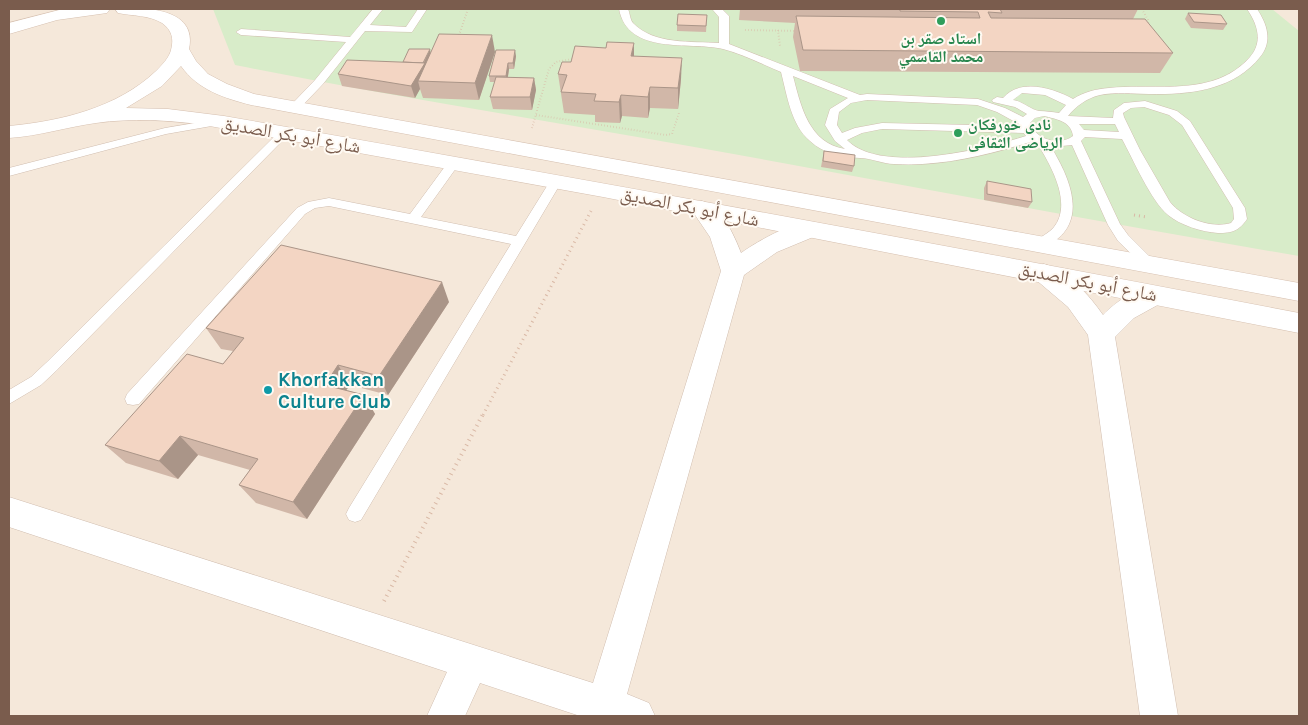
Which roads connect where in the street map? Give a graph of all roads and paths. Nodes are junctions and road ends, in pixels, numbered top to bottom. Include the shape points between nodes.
1 (101, 9) edge
2 (124, 9) edge
3 (378, 9) edge
4 (422, 9) edge
5 (468, 9) edge
6 (624, 9) edge
7 (717, 9) edge
8 (1142, 9) edge
9 (1252, 9) edge
10 (63, 12) edge
11 (170, 14) edge
12 (363, 28) junction
13 (9, 29) edge
14 (1144, 29) edge
15 (724, 30) junction
16 (806, 31) edge
17 (241, 32) dead end
18 (353, 40) junction
19 (457, 40) edge
20 (724, 46) junction
21 (182, 52) junction
22 (582, 59) edge
23 (786, 71) junction
24 (858, 98) junction
25 (1006, 101) junction
26 (978, 102) junction
27 (1073, 104) junction
28 (302, 108) junction
29 (679, 113) edge
30 (1036, 114) junction
31 (536, 115) junction
32 (1065, 119) junction
33 (78, 120) junction
34 (1119, 121) junction
35 (224, 122) junction
36 (42, 128) junction
37 (9, 132) edge
38 (285, 132) junction
39 (1031, 132) junction
40 (1127, 136) junction
41 (1078, 137) junction
42 (9, 138) edge
43 (839, 139) junction
44 (525, 149) junction
45 (868, 156) junction
46 (453, 164) junction
47 (9, 172) edge
48 (556, 181) junction
49 (602, 190) junction
50 (702, 209) junction
51 (413, 219) junction
52 (810, 229) junction
53 (520, 241) junction
54 (1039, 244) junction
55 (1151, 265) junction
56 (733, 271) junction
57 (1044, 272) junction
58 (1299, 292) edge
59 (1154, 294) junction
60 (1299, 323) edge
61 (1100, 335) junction
62 (9, 398) edge
63 (133, 399) dead end
64 (9, 512) edge
65 (355, 514) dead end
66 (369, 630) junction
67 (470, 663) junction
68 (620, 711) edge
69 (446, 716) edge
70 (1159, 716) edge

1 - 10 main road
2 - 11 main road
3 - 12 lane
4 - 12 lane via 409,30
5 - 19 path
6 - 20 lane via 629,25 643,36 666,42
7 - 15 lane via 724,16
8 - 14 path via 1149,26
9 - 27 lane via 1263,29 1262,48 1249,65 1225,80 1183,91 1093,94
10 - 13 main road
11 - 21 main road via 184,40
12 - 18 lane
15 - 16 path
15 - 20 lane
17 - 18 lane
18 - 28 lane
20 - 23 lane
21 - 28 main road, شارع أبو بكر الصديق via 193,72 217,88 251,99
21 - 33 main road via 173,67 143,91 109,109
22 - 31 path via 563,60 552,65
23 - 24 lane
23 - 45 lane via 801,122 809,135 827,148
24 - 26 lane
24 - 43 lane via 834,111 831,125
25 - 26 lane
25 - 27 lane via 1013,94 1034,90 1059,96
25 - 30 lane
26 - 39 lane via 1001,110
27 - 32 lane
28 - 44 main road, شارع أبو بكر الصديق
29 - 31 path via 672,134 666,135
30 - 32 lane
30 - 39 lane via 1028,117
31 - 44 path
32 - 34 lane
32 - 41 lane via 1078,129
33 - 35 main road, شارع أبو بكر الصديق via 143,112
33 - 36 main road
34 - 40 lane
34 - 40 lane via 1118,112 1134,104 1173,112 1186,123 1239,208 1240,221 1234,226 1215,229 1190,223 1175,214 1165,204
35 - 38 main road, شارع أبو بكر الصديق
35 - 47 lane via 165,131
36 - 37 main road
36 - 42 main road
38 - 46 main road, شارع أبو بكر الصديق
38 - 62 lane via 52,366
39 - 41 lane via 1054,144 1067,144
39 - 43 lane via 882,126 858,130
39 - 45 lane via 941,160 902,161
39 - 54 lane via 1057,169 1066,216 1056,232
40 - 41 lane
41 - 55 lane via 1114,225
43 - 45 lane
44 - 54 main road, شارع أبو بكر الصديق
46 - 48 main road, شارع أبو بكر الصديق
46 - 51 lane
48 - 49 main road, شارع أبو بكر الصديق
48 - 53 lane
49 - 50 main road, شارع أبو بكر الصديق
49 - 66 path
50 - 52 main road, شارع أبو بكر الصديق
50 - 56 main road via 724,238
51 - 53 lane
51 - 63 lane via 329,202 301,211
52 - 56 main road via 768,246
52 - 57 main road, شارع أبو بكر الصديق
53 - 65 lane
54 - 55 main road, شارع أبو بكر الصديق
55 - 58 main road, شارع أبو بكر الصديق
56 - 68 main road
57 - 59 main road, شارع أبو بكر الصديق
57 - 61 main road via 1079,301
59 - 60 main road, شارع أبو بكر الصديق
59 - 61 main road via 1123,311
61 - 70 main road
64 - 66 main road
66 - 67 main road
67 - 68 main road
67 - 69 main road

